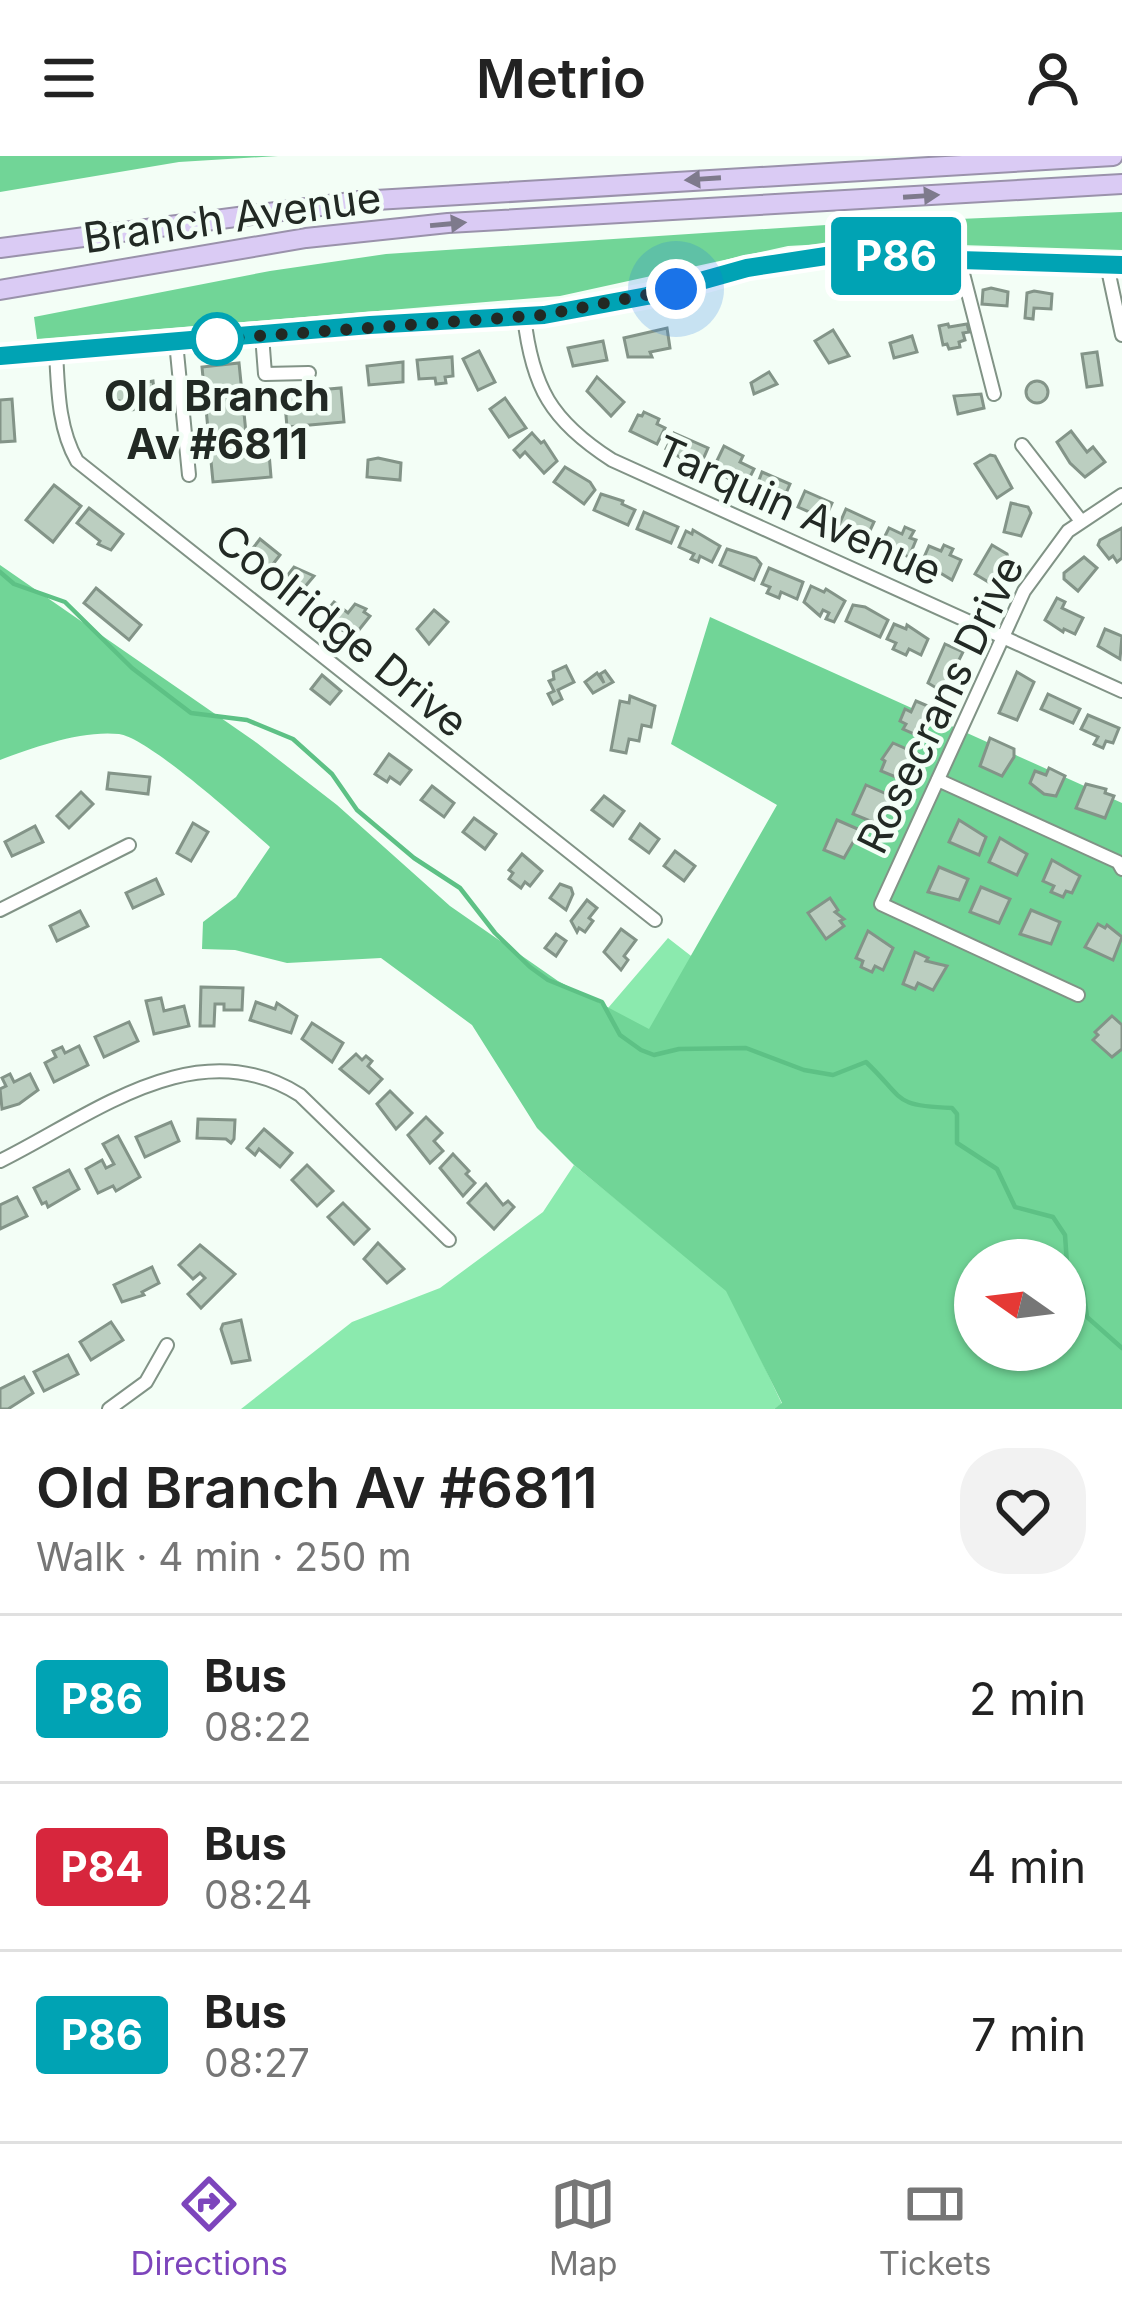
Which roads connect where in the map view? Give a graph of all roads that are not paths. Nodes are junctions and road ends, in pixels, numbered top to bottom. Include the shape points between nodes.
1 (1113, 156) edge
2 (1122, 184) edge
3 (0, 248) edge
4 (959, 258) junction
5 (1115, 265) edge
6 (0, 290) edge
7 (524, 316) junction
8 (262, 335) junction
9 (1122, 335) edge
10 (176, 342) junction
11 (56, 351) junction
12 (0, 357) edge
13 (309, 373) dead end
14 (994, 394) dead end
15 (1022, 445) dead end
16 (189, 475) dead end
17 (1122, 495) edge
18 (1081, 521) junction
19 (1001, 638) junction
20 (1122, 691) edge
21 (938, 780) junction
22 (129, 845) dead end
23 (1122, 869) edge
24 (0, 910) edge
25 (655, 920) dead end
26 (1078, 995) dead end
27 (0, 1162) edge
28 (449, 1240) dead end
29 (167, 1345) dead end
30 (109, 1409) edge

1 -> 3 highway, Branch Avenue via 359,201
6 -> 2 highway, Branch Avenue via 306,238 448,224
4 - 5 main road
4 - 7 main road via 794,260
4 - 14 street
5 - 9 street
7 - 8 main road
7 - 19 street, Tarquin Avenue via 538,387 599,452
8 - 10 main road
8 - 13 street via 265,374
10 - 11 main road
10 - 16 street
11 - 12 main road
11 - 25 street, Coolridge Drive via 61,412 77,461
15 - 18 street
17 - 18 street, Rosecrans Drive
18 - 19 street, Rosecrans Drive via 1039,567
19 - 20 street, Tarquin Avenue
19 - 21 street, Rosecrans Drive
21 - 23 street
21 - 26 street, Rosecrans Drive via 881,904
22 - 24 street
27 - 28 street via 154,1082 197,1071 245,1075 300,1095
29 - 30 street via 146,1382

